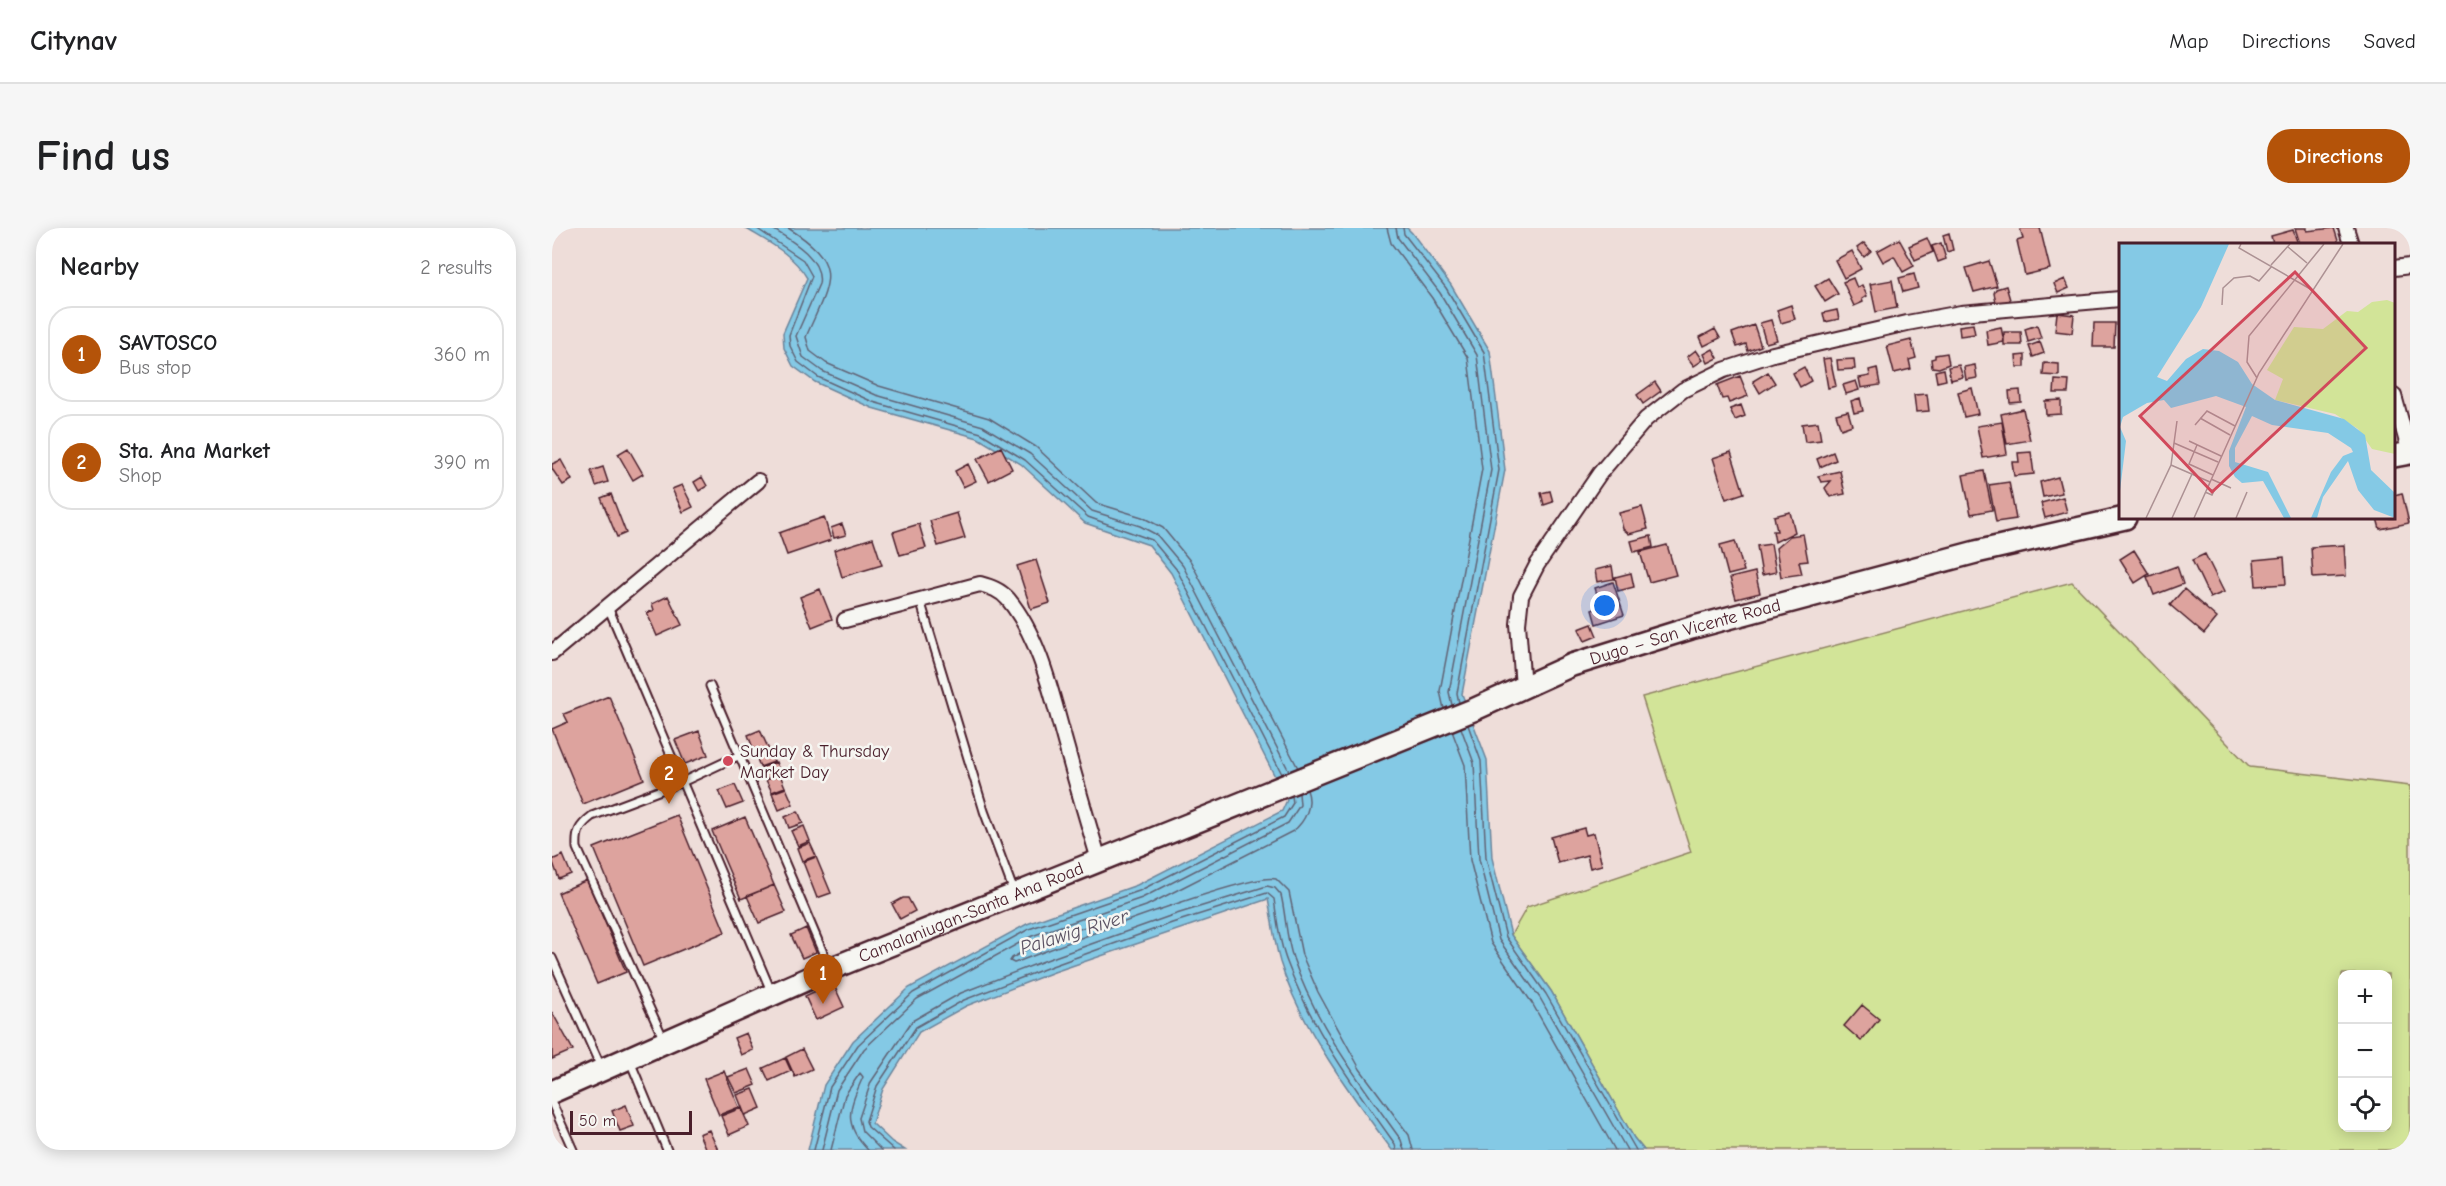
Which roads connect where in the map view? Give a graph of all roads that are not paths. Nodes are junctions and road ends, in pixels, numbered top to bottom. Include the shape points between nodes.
1 (2346, 228) edge
2 (2351, 243) edge
3 (2410, 266) edge
4 (2395, 268) edge
5 (2119, 299) edge
6 (2395, 400) edge
7 (2410, 453) edge
8 (2395, 456) edge
9 (758, 481) dead end
10 (2121, 519) edge
11 (920, 600) junction
12 (608, 607) junction
13 (845, 620) dead end
14 (552, 653) edge
15 (710, 686) dead end
16 (1523, 687) junction
17 (740, 755) junction
18 (682, 782) junction
19 (1261, 794) joint
20 (1099, 860) junction
21 (1015, 895) junction
22 (552, 958) edge
23 (830, 969) junction
24 (773, 996) junction
25 (665, 1042) junction
26 (628, 1058) junction
27 (602, 1070) junction
28 (552, 1092) edge
29 (552, 1103) edge
30 (573, 1150) edge
31 (668, 1150) edge

1 - 2 street
3 - 4 street
5 - 16 street via 1907,322 1773,354 1724,370 1683,390 1646,419 1600,473 1537,565 1521,596 1518,624
6 - 7 street
7 - 8 main road
9 - 12 street
10 - 16 main road, Dugo – San Vicente Road via 1976,552 1691,628 1572,665
11 - 13 street
11 - 20 street via 980,584 994,588 1006,598 1023,621 1055,705
11 - 21 lane via 984,811
12 - 14 street
12 - 18 lane
15 - 17 lane
16 - 19 main road, Dugo – San Vicente Road
17 - 18 lane
17 - 23 lane
18 - 24 lane
18 - 25 lane via 592,816 576,834 577,848
19 - 20 main road, Camalaniugan-Santa Ana Road
20 - 21 main road, Camalaniugan-Santa Ana Road
21 - 23 main road, Camalaniugan-Santa Ana Road
22 - 27 lane
23 - 24 main road, Camalaniugan-Santa Ana Road
24 - 25 main road, Camalaniugan-Santa Ana Road
25 - 26 main road, Camalaniugan-Santa Ana Road
26 - 27 main road, Camalaniugan-Santa Ana Road
26 - 31 lane
27 - 28 main road, Camalaniugan-Santa Ana Road
29 - 30 lane

